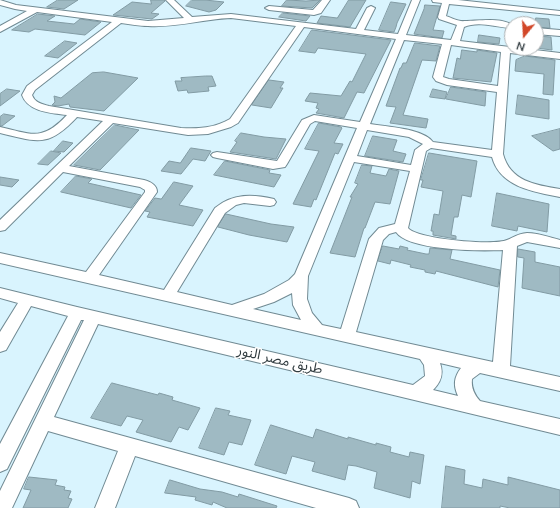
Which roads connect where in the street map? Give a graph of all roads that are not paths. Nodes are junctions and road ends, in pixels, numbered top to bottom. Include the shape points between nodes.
1 (170, 0) edge
2 (275, 0) edge
3 (326, 0) edge
4 (416, 0) edge
5 (436, 0) edge
6 (472, 0) edge
7 (446, 1) junction
8 (458, 1) edge
9 (42, 3) dead end
10 (2, 5) edge
11 (269, 8) junction
12 (371, 8) dead end
13 (510, 8) junction
14 (33, 10) junction
15 (559, 11) edge
16 (510, 16) edge
17 (259, 19) junction
18 (191, 20) junction
19 (118, 21) junction
20 (302, 24) junction
21 (463, 24) junction
22 (504, 26) edge
23 (0, 29) edge
24 (359, 31) junction
25 (544, 31) edge
26 (560, 32) edge
27 (400, 36) junction
28 (451, 43) junction
29 (504, 49) edge
30 (544, 54) edge
31 (505, 56) edge
32 (560, 56) edge
33 (503, 90) junction
34 (75, 113) junction
35 (111, 119) junction
36 (364, 126) junction
37 (0, 130) edge
38 (430, 145) junction
39 (498, 154) junction
40 (217, 155) dead end
41 (350, 158) junction
42 (59, 168) junction
43 (416, 169) junction
44 (560, 193) edge
45 (270, 202) dead end
46 (0, 227) edge
47 (400, 228) junction
48 (560, 244) edge
49 (510, 245) junction
50 (0, 258) edge
51 (301, 276) junction
52 (90, 278) junction
53 (0, 293) edge
54 (168, 296) junction
55 (27, 300) junction
56 (232, 310) junction
57 (85, 315) junction
58 (15, 320) junction
59 (0, 329) edge
60 (317, 329) junction
61 (347, 336) junction
62 (0, 346) edge
63 (425, 353) junction
64 (479, 366) junction
65 (501, 371) junction
66 (560, 384) edge
67 (417, 392) junction
68 (474, 406) junction
69 (43, 422) junction
70 (560, 427) edge
71 (129, 447) junction
72 (0, 463) edge
73 (2, 508) edge
74 (105, 508) edge
75 (349, 508) edge

1 - 18 street
2 - 11 street
3 - 11 street via 314,13
4 - 27 street
5 - 7 street
6 - 15 street
7 - 8 street
7 - 21 street via 442,17
8 - 13 street
9 - 14 street
10 - 14 street
11 - 17 street
12 - 24 street
13 - 15 street
13 - 16 street
14 - 19 street
14 - 23 street
15 - 26 street
17 - 18 street via 221,15
17 - 20 street
18 - 19 street via 159,24
19 - 34 street via 32,88 27,95 29,101 37,106
20 - 24 street
20 - 35 street via 234,121 224,127 196,132
21 - 22 street via 474,22
21 - 28 street
24 - 27 street
25 - 26 street
27 - 28 street
27 - 36 street
28 - 29 street
28 - 33 street via 439,79
30 - 32 street
31 - 33 street
33 - 39 street
34 - 35 street
34 - 37 street via 56,131 46,136 38,137
35 - 42 street
36 - 38 street via 412,134 426,140
36 - 40 street via 320,118 309,120 282,162 277,165
36 - 41 street
38 - 39 street
38 - 43 street via 421,150
39 - 44 street via 498,163 504,172 516,181
41 - 43 street
41 - 51 street
42 - 46 street
42 - 52 street via 144,184 151,188 151,192
43 - 47 street
45 - 54 street via 250,198 227,204 220,211
47 - 49 street via 408,236 454,246
47 - 61 street via 390,228 381,232 376,239
48 - 49 street via 524,238 513,240
49 - 65 street
50 - 52 street
51 - 56 street via 281,293
51 - 60 street via 298,289 300,303 306,317
52 - 54 street
53 - 55 street, طريق مصر النور
54 - 56 street
55 - 57 street, طريق مصر النور
55 - 58 street
56 - 60 street
57 - 67 street, طريق مصر النور
57 - 69 street
57 - 72 street
58 - 59 street
58 - 62 street
60 - 61 street
61 - 63 street
63 - 64 street
63 - 67 street via 433,363 434,375 428,385
64 - 65 street
64 - 68 street via 468,372 462,382 464,394
65 - 66 street
67 - 68 street, طريق مصر النور
68 - 70 street, طريق مصر النور
69 - 71 street
69 - 73 street
71 - 74 street
71 - 75 street

